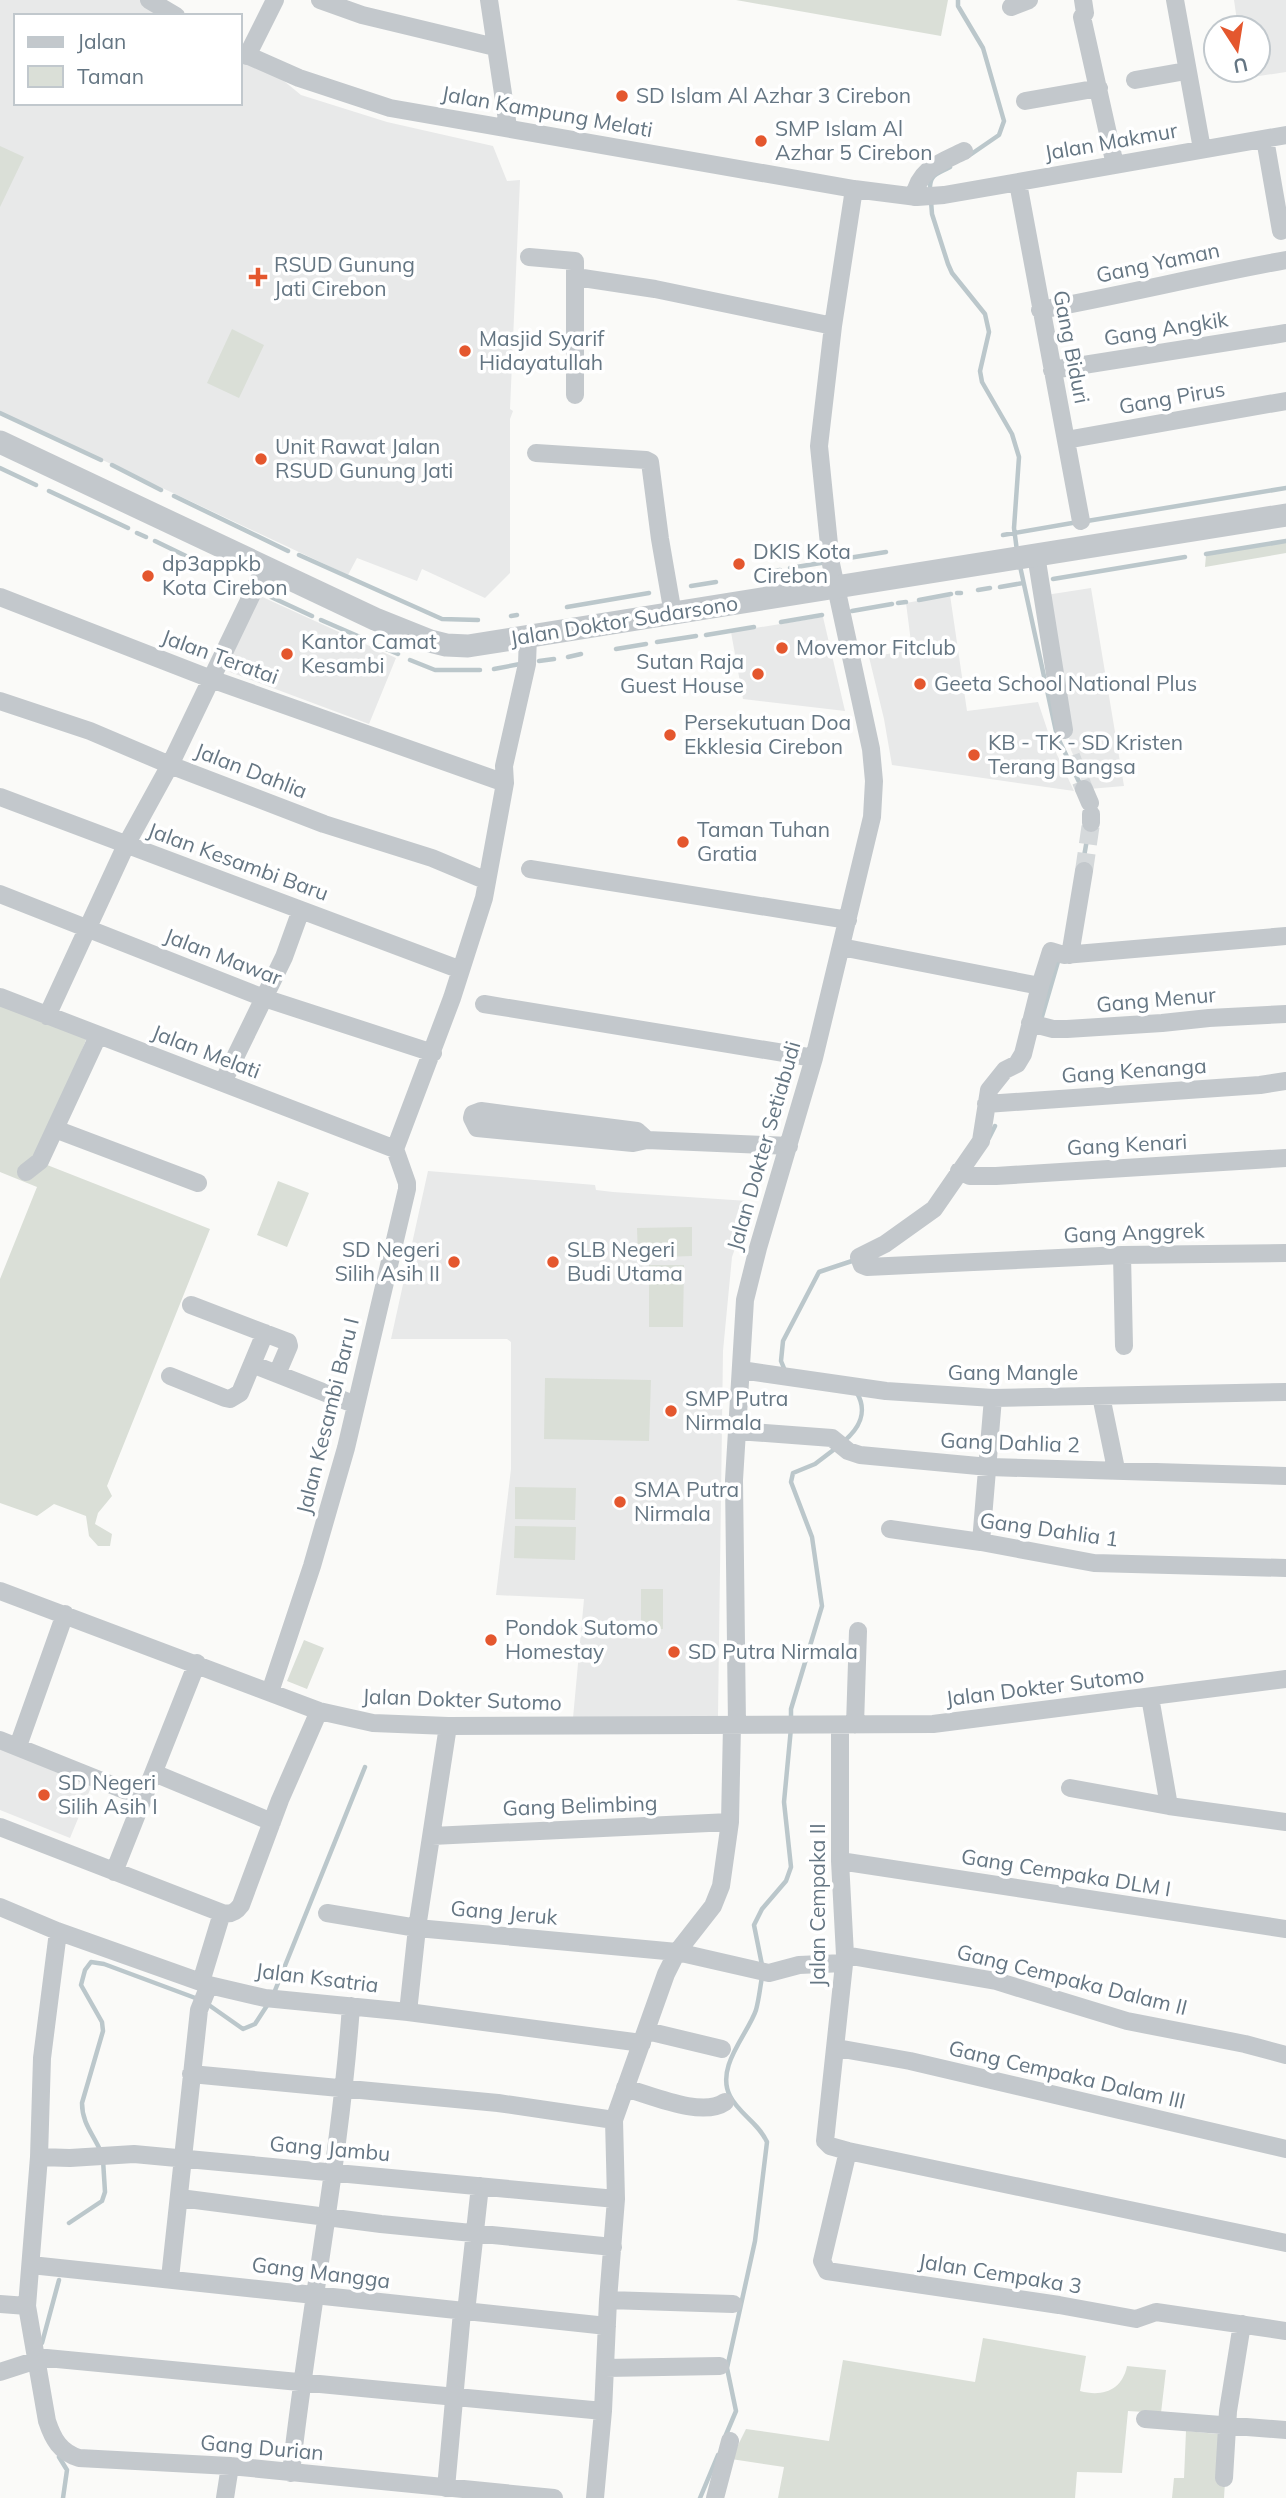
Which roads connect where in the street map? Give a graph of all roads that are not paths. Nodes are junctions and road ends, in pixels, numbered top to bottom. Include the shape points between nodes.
1 (149, 0) edge
2 (275, 0) edge
3 (320, 0) edge
4 (489, 0) edge
5 (1029, 0) edge
6 (1083, 0) edge
7 (1175, 0) edge
8 (1011, 7) dead end
9 (173, 14) edge
10 (495, 47) junction
11 (243, 54) edge
12 (1186, 71) junction
13 (1135, 80) dead end
14 (1098, 88) junction
15 (1025, 101) dead end
16 (508, 127) junction
17 (1286, 135) edge
18 (1265, 139) junction
19 (1202, 149) junction
20 (964, 151) dead end
21 (1115, 165) junction
22 (1018, 183) junction
23 (854, 189) junction
24 (944, 195) joint
25 (915, 197) junction
26 (1280, 230) dead end
27 (529, 257) dead end
28 (1286, 260) edge
29 (576, 277) junction
30 (1040, 310) junction
31 (833, 326) junction
32 (1286, 333) edge
33 (1052, 370) junction
34 (575, 395) dead end
35 (1286, 401) edge
36 (1066, 440) junction
37 (0, 442) edge
38 (536, 453) dead end
39 (1286, 515) edge
40 (1082, 528) junction
41 (1035, 556) junction
42 (264, 567) junction
43 (836, 588) junction
44 (0, 597) edge
45 (673, 614) junction
46 (528, 636) junction
47 (211, 679) junction
48 (0, 701) edge
49 (1064, 730) dead end
50 (170, 765) junction
51 (505, 783) junction
52 (0, 797) edge
53 (126, 845) junction
54 (530, 869) dead end
55 (1084, 871) tunnel mouth
56 (487, 881) junction
57 (0, 894) edge
58 (301, 910) junction
59 (848, 920) junction
60 (88, 929) junction
61 (1286, 936) edge
62 (841, 947) junction
63 (1062, 954) junction
64 (461, 970) junction
65 (1040, 986) junction
66 (0, 997) edge
67 (264, 998) junction
68 (484, 1004) dead end
69 (1286, 1014) edge
70 (47, 1016) junction
71 (1035, 1024) junction
72 (98, 1036) junction
73 (433, 1053) junction
74 (814, 1058) junction
75 (1286, 1081) edge
76 (223, 1082) junction
77 (986, 1104) junction
78 (55, 1129) junction
79 (647, 1140) junction
80 (789, 1146) junction
81 (395, 1149) junction
82 (1286, 1158) edge
83 (26, 1172) dead end
84 (963, 1173) junction
85 (198, 1183) dead end
86 (1286, 1253) edge
87 (1122, 1255) junction
88 (191, 1305) dead end
89 (265, 1333) junction
90 (1124, 1346) dead end
91 (252, 1364) junction
92 (741, 1370) junction
93 (276, 1374) junction
94 (170, 1376) dead end
95 (1286, 1392) edge
96 (1101, 1396) junction
97 (993, 1398) junction
98 (356, 1405) junction
99 (737, 1431) junction
100 (989, 1467) junction
101 (1116, 1469) junction
102 (1286, 1476) edge
103 (890, 1529) dead end
104 (981, 1542) junction
105 (1286, 1568) edge
106 (0, 1591) edge
107 (65, 1614) junction
108 (858, 1631) dead end
109 (197, 1664) junction
110 (1286, 1679) edge
111 (270, 1692) junction
112 (1150, 1697) junction
113 (319, 1711) junction
114 (735, 1725) junction
115 (847, 1725) junction
116 (448, 1726) junction
117 (0, 1740) edge
118 (18, 1746) junction
119 (154, 1773) junction
120 (1070, 1788) dead end
121 (144, 1798) junction
122 (1169, 1806) junction
123 (272, 1822) junction
124 (730, 1822) junction
125 (1286, 1822) edge
126 (0, 1827) edge
127 (432, 1836) junction
128 (840, 1861) junction
129 (114, 1872) junction
130 (0, 1906) edge
131 (222, 1913) junction
132 (327, 1913) dead end
133 (417, 1928) junction
134 (1286, 1929) edge
135 (58, 1932) junction
136 (677, 1952) junction
137 (845, 1959) junction
138 (762, 1971) joint
139 (203, 1993) junction
140 (352, 2006) junction
141 (408, 2012) junction
142 (645, 2037) junction
143 (837, 2048) junction
144 (722, 2049) dead end
145 (1286, 2055) edge
146 (191, 2074) junction
147 (346, 2087) junction
148 (625, 2088) junction
149 (725, 2102) dead end
150 (614, 2120) junction
151 (1286, 2149) edge
152 (848, 2151) junction
153 (39, 2157) junction
154 (182, 2159) junction
155 (333, 2172) junction
156 (480, 2186) junction
157 (180, 2198) junction
158 (616, 2199) junction
159 (326, 2218) junction
160 (475, 2232) junction
161 (1286, 2243) edge
162 (613, 2247) junction
163 (31, 2264) junction
164 (170, 2278) junction
165 (314, 2295) junction
166 (608, 2300) junction
167 (0, 2304) edge
168 (733, 2304) dead end
169 (27, 2306) junction
170 (464, 2312) junction
171 (1242, 2324) junction
172 (607, 2326) junction
173 (1286, 2331) edge
174 (37, 2359) junction
175 (720, 2366) dead end
176 (605, 2368) junction
177 (0, 2372) edge
178 (301, 2382) junction
179 (454, 2396) junction
180 (603, 2411) junction
181 (1145, 2419) dead end
182 (1227, 2425) junction
183 (1286, 2430) edge
184 (730, 2441) dead end
185 (230, 2466) junction
186 (291, 2473) junction
187 (1224, 2478) dead end
188 (446, 2488) junction
189 (225, 2498) edge
190 (554, 2498) edge
191 (595, 2498) edge
192 (715, 2498) edge

1 - 9 street
2 - 11 street
3 - 10 street via 362,15
4 - 10 street
5 - 8 street
6 - 14 street via 1086,13 1082,17
7 - 12 street
10 - 16 street
11 - 16 street, Jalan Kampung Melati via 390,108
12 - 13 street
12 - 19 street
14 - 15 street
14 - 21 street
16 - 23 street, Jalan Kampung Melati
17 - 18 street, Jalan Makmur
18 - 19 street, Jalan Makmur
18 - 26 street
19 - 21 street, Jalan Makmur
20 - 25 street via 928,170 919,179
21 - 22 street, Jalan Makmur
22 - 24 street, Jalan Makmur
22 - 30 street, Gang Biduri
23 - 25 street, Jalan Kampung Melati
23 - 31 street
24 - 25 street, Jalan Kampung Melati
27 - 29 street via 575,261
28 - 30 street, Gang Yaman
29 - 31 street
29 - 34 street
30 - 33 street, Gang Biduri
31 - 43 street via 819,446
32 - 33 street, Gang Angkik
33 - 36 street, Gang Biduri
35 - 36 street, Gang Pirus
36 - 40 street, Gang Biduri
37 - 42 street, Jalan Doktor Sudarsono
38 - 45 street via 650,462
39 - 40 street, Jalan Doktor Sudarsono
40 - 41 street, Jalan Doktor Sudarsono
41 - 43 street, Jalan Doktor Sudarsono
41 - 49 street
42 - 46 street, Jalan Doktor Sudarsono via 375,620 438,643 468,646
42 - 47 street
43 - 45 street, Jalan Doktor Sudarsono
43 - 59 street, Jalan Dokter Setiabudi via 874,781 872,817
44 - 47 street, Jalan Teratai
45 - 46 street, Jalan Doktor Sudarsono
46 - 51 street via 527,664 503,766
47 - 50 street
47 - 51 street, Jalan Teratai
48 - 50 street, Jalan Dahlia via 90,731
50 - 53 street
50 - 56 street, Jalan Dahlia
51 - 56 street
52 - 53 street, Jalan Kesambi Baru
53 - 58 street, Jalan Kesambi Baru
53 - 60 street
54 - 59 street
55 - 63 street
56 - 64 street
57 - 60 street, Jalan Mawar
58 - 64 street, Jalan Kesambi Baru
58 - 67 street
59 - 62 street, Jalan Dokter Setiabudi
60 - 67 street, Jalan Mawar
60 - 70 street
61 - 63 street
62 - 65 street
62 - 74 street, Jalan Dokter Setiabudi
63 - 65 street via 1051,951
64 - 73 street
65 - 71 street
66 - 70 street, Jalan Melati
67 - 73 street, Jalan Mawar
67 - 76 street
68 - 74 street
69 - 71 street, Gang Menur via 1108,1028
70 - 72 street, Jalan Melati
71 - 77 street via 1023,1054 989,1090
72 - 76 street, Jalan Melati
72 - 78 street
73 - 81 street
74 - 80 street, Jalan Dokter Setiabudi
75 - 77 street, Gang Kenanga
76 - 81 street, Jalan Melati
77 - 84 street via 983,1136
78 - 83 street via 37,1166
78 - 85 street
79 - 79 street via 633,1143 477,1128 472,1118 477,1112 494,1113 637,1131
79 - 80 street
80 - 92 street, Jalan Dokter Setiabudi via 745,1300
81 - 98 street, Jalan Kesambi Baru I via 407,1189
82 - 84 street, Gang Kenari
84 - 87 street, Gang Anggrek via 921,1220 860,1259 863,1266
86 - 87 street, Gang Anggrek
87 - 90 street
88 - 89 street
89 - 91 street
89 - 93 street via 289,1344
91 - 93 street
91 - 94 street via 240,1393 230,1399
92 - 97 street, Gang Mangle via 924,1395
92 - 99 street, Jalan Dokter Setiabudi
93 - 98 street
95 - 96 street, Gang Mangle
96 - 97 street, Gang Mangle
96 - 101 street
97 - 100 street
98 - 111 street, Jalan Kesambi Baru I via 312,1566
99 - 100 street, Gang Dahlia 2 via 832,1438 848,1451 891,1459
99 - 114 street, Jalan Dokter Setiabudi
100 - 101 street, Gang Dahlia 2
100 - 104 street
101 - 102 street, Gang Dahlia 2
103 - 104 street, Gang Dahlia 1
104 - 105 street, Gang Dahlia 1 via 1094,1563
106 - 107 street, Jalan Dokter Sutomo
107 - 109 street, Jalan Dokter Sutomo
107 - 118 street
108 - 115 street, Jalan Cempaka II
109 - 111 street, Jalan Dokter Sutomo
109 - 119 street
110 - 112 street, Jalan Dokter Sutomo
111 - 113 street, Jalan Dokter Sutomo
112 - 115 street, Jalan Dokter Sutomo via 933,1724
112 - 122 street
113 - 116 street, Jalan Dokter Sutomo via 373,1723
113 - 123 street
114 - 115 street, Jalan Dokter Sutomo
114 - 116 street, Jalan Dokter Sutomo
114 - 124 street, Jalan Dokter Setiabudi
115 - 128 street, Jalan Cempaka II
116 - 127 street
117 - 118 street
118 - 121 street
119 - 121 street
119 - 123 street
120 - 122 street
121 - 129 street
122 - 125 street
123 - 131 street via 241,1905 231,1914
124 - 127 street, Gang Belimbing
124 - 136 street, Jalan Dokter Setiabudi via 721,1886 713,1906
126 - 129 street
127 - 133 street
128 - 134 street, Gang Cempaka DLM I
128 - 137 street, Jalan Cempaka II
129 - 131 street
130 - 135 street, Jalan Ksatria
131 - 139 street
132 - 133 street, Gang Jeruk
133 - 136 street, Gang Jeruk
133 - 141 street
135 - 139 street, Jalan Ksatria
135 - 153 street via 42,2057
136 - 138 street, Gang Jeruk
136 - 142 street, Jalan Dokter Setiabudi
137 - 138 street, Gang Cempaka Dalam II
137 - 143 street, Jalan Cempaka II
137 - 145 street, Gang Cempaka Dalam II via 996,1981 1127,2021
139 - 140 street, Jalan Ksatria
139 - 146 street
140 - 141 street, Jalan Ksatria
140 - 147 street
141 - 142 street, Jalan Ksatria
142 - 144 street, Jalan Ksatria
142 - 148 street, Jalan Dokter Setiabudi
143 - 151 street, Gang Cempaka Dalam III
143 - 152 street, Jalan Cempaka II via 825,2141
146 - 147 street
146 - 154 street
147 - 150 street via 498,2102
147 - 155 street
148 - 149 street via 698,2109
148 - 150 street, Jalan Dokter Setiabudi
150 - 158 street
152 - 161 street
152 - 171 street, Jalan Cempaka 3 via 822,2261 827,2271 1136,2319 1156,2312
153 - 154 street, Gang Jambu via 134,2154
153 - 163 street
154 - 155 street, Gang Jambu
154 - 157 street
155 - 156 street, Gang Jambu
155 - 159 street
156 - 158 street, Gang Jambu
156 - 160 street
157 - 159 street
157 - 164 street
158 - 162 street
159 - 160 street
159 - 165 street
160 - 162 street
160 - 170 street
162 - 166 street
163 - 164 street, Gang Mangga
163 - 169 street
164 - 165 street, Gang Mangga
165 - 170 street, Gang Mangga
165 - 178 street
166 - 168 street
166 - 172 street
167 - 169 street
169 - 174 street
170 - 172 street, Gang Mangga
170 - 179 street
171 - 173 street, Jalan Cempaka 3
171 - 182 street
172 - 176 street
174 - 177 street
174 - 178 street
174 - 185 street, Gang Durian via 47,2421 57,2443 70,2455
175 - 176 street
176 - 180 street
178 - 179 street
178 - 186 street
179 - 180 street
179 - 188 street
180 - 191 street
181 - 182 street
182 - 183 street
182 - 187 street
184 - 192 street
185 - 186 street, Gang Durian
185 - 189 street
186 - 188 street, Gang Durian
188 - 190 street, Gang Durian

